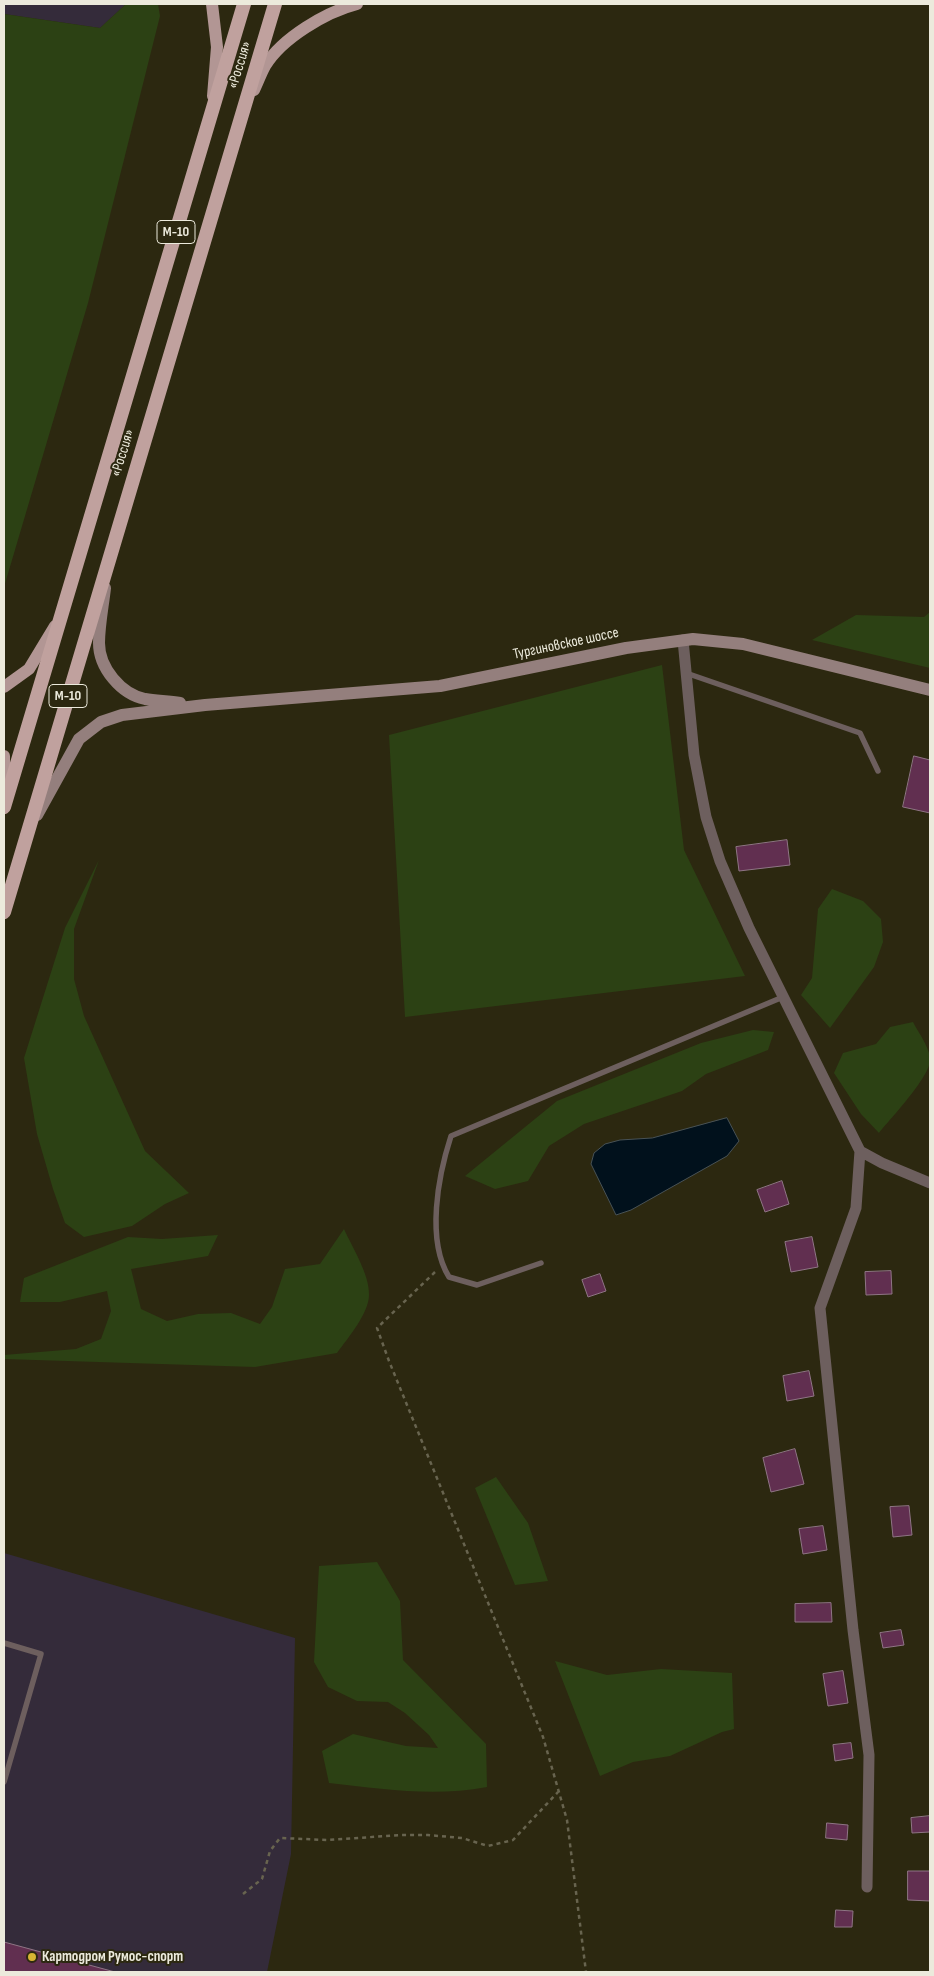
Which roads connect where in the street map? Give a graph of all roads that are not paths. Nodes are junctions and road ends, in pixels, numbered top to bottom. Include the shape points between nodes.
1 (212, 4) edge
2 (244, 4) edge
3 (275, 4) edge
4 (357, 4) edge
5 (211, 114) junction
6 (240, 120) junction
7 (108, 561) junction
8 (62, 612) junction
9 (683, 640) junction
10 (686, 673) junction
11 (4, 687) edge
12 (930, 690) edge
13 (205, 705) junction
14 (4, 756) edge
15 (878, 771) dead end
16 (4, 777) edge
17 (4, 807) edge
18 (28, 832) junction
19 (4, 912) edge
20 (783, 997) junction
21 (860, 1151) junction
22 (930, 1183) edge
23 (542, 1263) dead end
24 (4, 1643) edge
25 (4, 1782) edge
26 (867, 1887) dead end

1 - 5 main road via 217,47
2 - 5 highway, «Россия» / М-10
3 - 6 highway, «Россия» / М-10
4 - 6 main road via 310,25 284,45 266,65
5 - 8 highway, «Россия» / М-10
6 - 7 highway, «Россия» / М-10
7 - 13 main road, Тургиновское шоссе via 99,643 110,674 124,689 144,698
7 - 18 highway, «Россия» / М-10
8 - 11 main road via 29,669
8 - 17 highway, «Россия» / М-10
9 - 10 street
9 - 12 main road, Тургиновское шоссе via 743,644
9 - 13 main road, Тургиновское шоссе via 626,648 440,686
10 - 15 lane via 860,733
10 - 20 street via 694,755 706,817 720,861
13 - 18 main road, Тургиновское шоссе via 122,715 89,729 71,751
14 - 16 main road
18 - 19 highway, «Россия» / М-10
20 - 21 street
20 - 23 lane via 451,1136 442,1166 437,1249 448,1277 477,1285
21 - 22 street
21 - 26 street via 856,1208 820,1308 869,1755
24 - 25 lane via 42,1654

